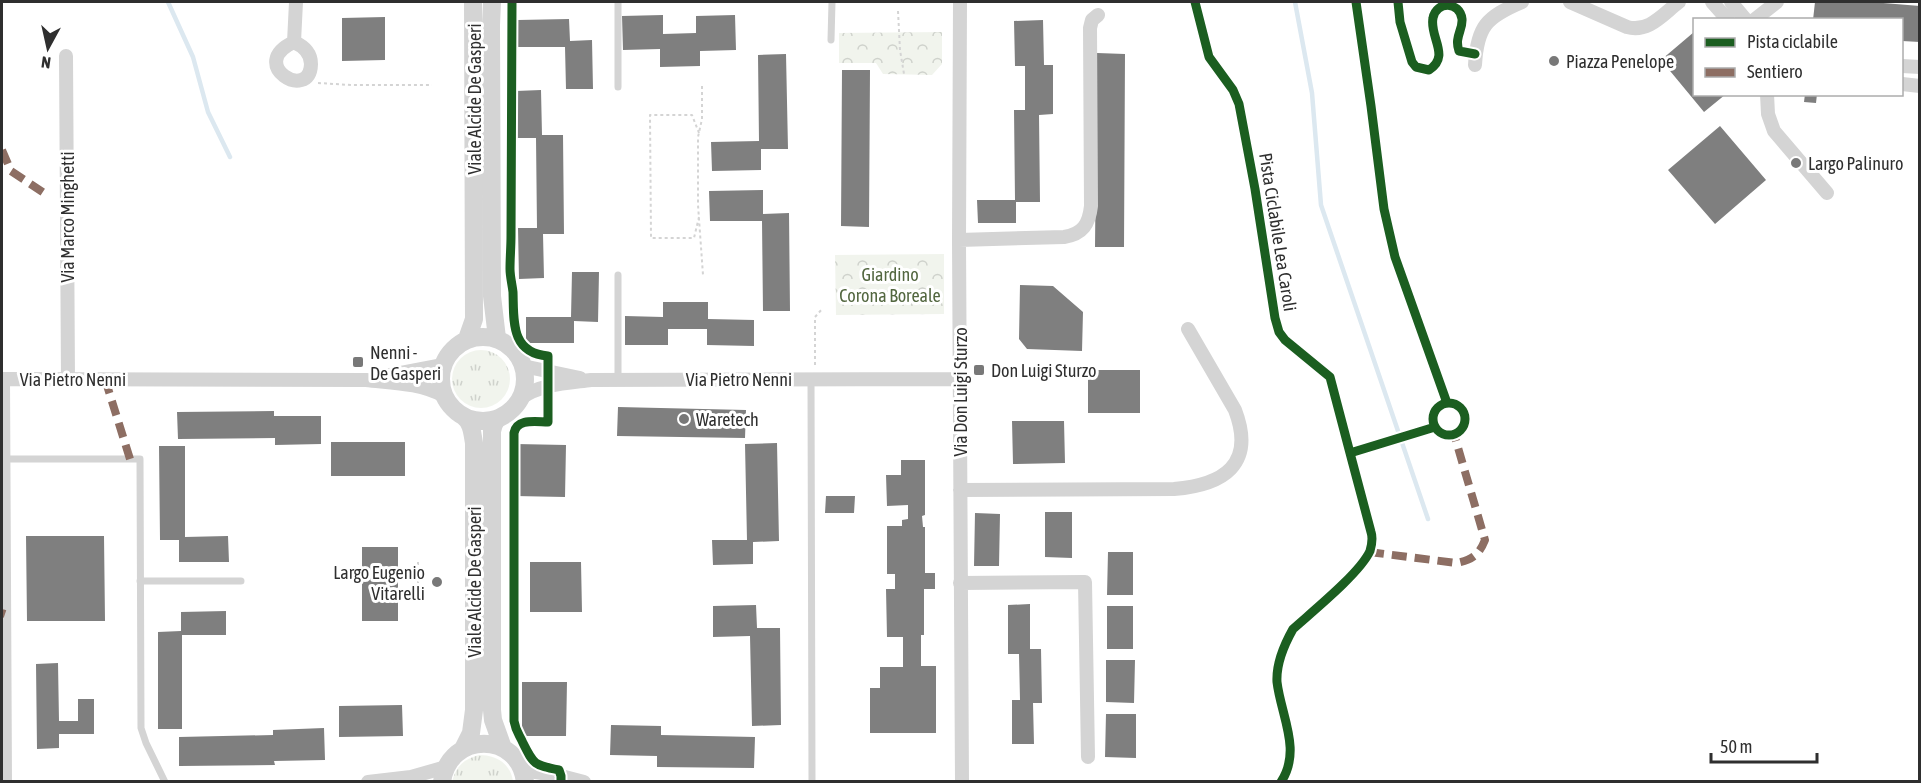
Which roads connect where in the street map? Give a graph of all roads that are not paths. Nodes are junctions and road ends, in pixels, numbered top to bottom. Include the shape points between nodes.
1 (296, 2) edge
2 (473, 2) edge
3 (492, 2) edge
4 (618, 2) edge
5 (832, 2) edge
6 (960, 2) edge
7 (1522, 2) edge
8 (1570, 2) edge
9 (1678, 2) edge
10 (1712, 2) edge
11 (1731, 2) edge
12 (1777, 2) edge
13 (1098, 15) dead end
14 (1726, 18) edge
15 (1744, 18) edge
16 (1757, 18) edge
17 (831, 40) dead end
18 (294, 42) junction
19 (66, 56) dead end
20 (1475, 65) dead end
21 (1903, 66) edge
22 (1920, 67) edge
23 (1903, 84) edge
24 (1920, 86) edge
25 (618, 87) dead end
26 (1767, 96) edge
27 (1827, 193) dead end
28 (959, 240) junction
29 (618, 275) dead end
30 (1188, 329) dead end
31 (496, 338) junction
32 (467, 339) junction
33 (443, 365) junction
34 (524, 366) junction
35 (68, 379) junction
36 (813, 379) junction
37 (960, 379) junction
38 (366, 380) junction
39 (618, 380) junction
40 (591, 381) junction
41 (444, 396) junction
42 (520, 398) junction
43 (463, 416) junction
44 (498, 418) junction
45 (3, 459) junction
46 (960, 490) junction
47 (140, 581) junction
48 (241, 581) dead end
49 (960, 583) junction
50 (503, 748) junction
51 (462, 749) junction
52 (1088, 757) dead end
53 (444, 774) edge
54 (524, 776) edge
55 (5, 782) edge
56 (165, 782) edge
57 (368, 782) edge
58 (584, 782) edge
59 (812, 782) edge
60 (962, 782) edge

1 - 18 street
2 - 32 street, Viale Alcide De Gasperi via 474,319
3 - 31 street, Viale Alcide De Gasperi via 492,272
4 - 25 lane
5 - 17 lane
6 - 28 street, Via Don Luigi Sturzo
7 - 20 street via 1496,15 1482,28
8 - 9 street via 1638,29 1652,24
10 - 14 street
11 - 15 street
12 - 16 street
13 - 28 street via 1090,28 1091,206 1086,226 1064,237
18 - 18 street via 311,61 309,72 295,81 284,78 277,63 281,53
19 - 35 street, Via Marco Minghetti
21 - 22 street
23 - 24 street
26 - 27 street via 1772,128
28 - 37 street, Via Don Luigi Sturzo
29 - 39 lane
30 - 46 street via 1240,423 1239,455 1226,475 1201,486 1174,489
31 - 32 street
31 - 34 street via 516,352
32 - 33 street via 450,352
33 - 38 street, Via Pietro Nenni
33 - 41 street via 440,375
34 - 40 street
34 - 42 street
35 - 38 street, Via Pietro Nenni
35 - 45 street, Via Pietro Nenni via 3,379
36 - 37 street, Via Pietro Nenni
36 - 39 street, Via Pietro Nenni
36 - 59 lane
37 - 46 street, Via Don Luigi Sturzo
38 - 41 street, Via Pietro Nenni via 414,385
39 - 40 street, Via Pietro Nenni
40 - 42 street, Via Pietro Nenni via 539,389
41 - 43 street
42 - 44 street
43 - 44 street via 480,421
43 - 51 street, Viale Alcide De Gasperi via 471,425 474,443 474,710 471,733
44 - 50 street, Viale Alcide De Gasperi via 492,431 492,710
45 - 47 lane via 140,459
45 - 55 street, Via Pietro Nenni
46 - 49 street, Via Don Luigi Sturzo
47 - 48 lane
47 - 56 lane via 141,728
49 - 52 street via 1085,582
49 - 60 street, Via Don Luigi Sturzo
50 - 51 street via 483,743
50 - 54 street via 515,758
51 - 53 street via 450,760
53 - 57 street
54 - 58 street via 561,776

